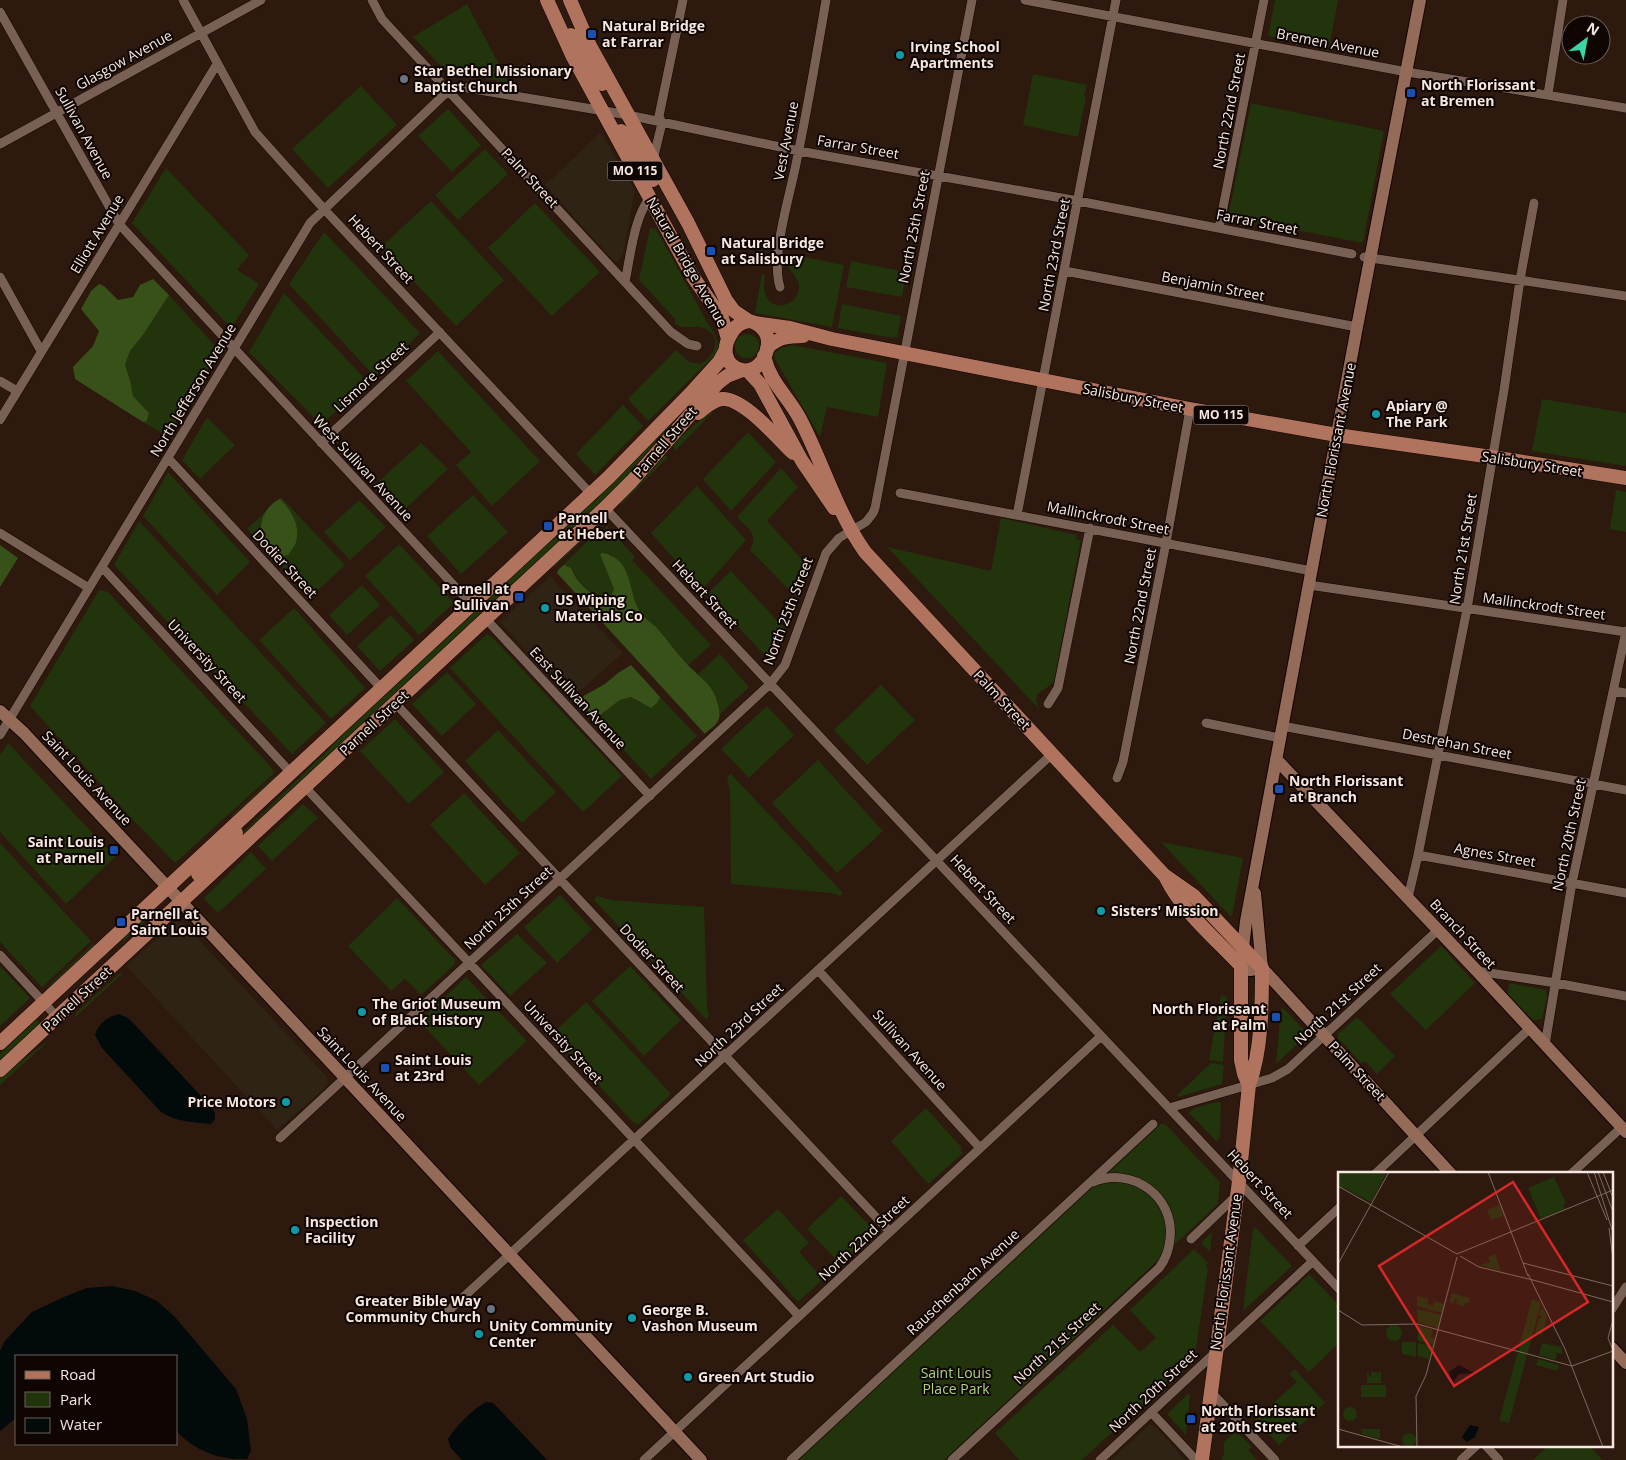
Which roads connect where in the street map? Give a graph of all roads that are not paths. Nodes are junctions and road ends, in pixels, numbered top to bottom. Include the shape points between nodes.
1 (183, 0) edge
2 (261, 0) edge
3 (372, 0) edge
4 (570, 0) edge
5 (683, 0) edge
6 (826, 0) edge
7 (972, 0) edge
8 (1025, 0) edge
9 (1116, 0) edge
10 (1264, 0) edge
11 (1420, 0) edge
12 (1562, 0) edge
13 (548, 2) edge
14 (0, 12) edge
15 (1112, 16) junction
16 (201, 33) junction
17 (1256, 44) junction
18 (217, 64) junction
19 (1407, 72) junction
20 (449, 90) junction
21 (1548, 94) junction
22 (1626, 108) edge
23 (602, 111) junction
24 (58, 113) junction
25 (628, 115) junction
26 (662, 123) junction
27 (0, 144) edge
28 (799, 151) junction
29 (653, 160) junction
30 (937, 176) junction
31 (650, 198) junction
32 (1078, 201) junction
33 (1534, 203) dead end
34 (324, 209) junction
35 (688, 223) junction
36 (119, 224) junction
37 (1219, 228) junction
38 (1352, 254) dead end
39 (1367, 257) junction
40 (1065, 271) junction
41 (0, 277) edge
42 (1520, 280) junction
43 (625, 282) junction
44 (780, 287) dead end
45 (1626, 296) edge
46 (752, 322) junction
47 (1357, 327) junction
48 (440, 332) junction
49 (819, 337) junction
50 (727, 345) junction
51 (697, 346) dead end
52 (234, 349) junction
53 (41, 352) junction
54 (766, 352) junction
55 (904, 354) junction
56 (744, 371) junction
57 (0, 381) edge
58 (1044, 381) junction
59 (17, 391) junction
60 (1190, 409) junction
61 (0, 420) edge
62 (673, 435) junction
63 (1337, 436) junction
64 (321, 443) junction
65 (1492, 457) junction
66 (168, 458) junction
67 (802, 461) junction
68 (1626, 478) edge
69 (900, 493) dead end
70 (592, 494) junction
71 (605, 508) junction
72 (1017, 515) junction
73 (848, 526) junction
74 (1090, 528) junction
75 (0, 533) edge
76 (1166, 543) junction
77 (102, 567) junction
78 (1312, 570) junction
79 (1309, 585) junction
80 (89, 588) junction
81 (472, 604) junction
82 (1467, 609) junction
83 (486, 619) junction
84 (1626, 632) edge
85 (770, 684) junction
86 (382, 689) junction
87 (1614, 691) junction
88 (1626, 693) edge
89 (395, 703) junction
90 (1048, 704) dead end
91 (5, 715) edge
92 (1206, 723) dead end
93 (1281, 732) junction
94 (0, 735) edge
95 (1052, 754) junction
96 (1437, 754) junction
97 (1276, 759) junction
98 (291, 773) junction
99 (1117, 778) dead end
100 (1594, 785) junction
101 (305, 787) junction
102 (1626, 790) edge
103 (650, 796) junction
104 (257, 804) junction
105 (1418, 855) junction
106 (936, 860) junction
107 (1164, 875) junction
108 (1254, 879) junction
109 (560, 880) junction
110 (1572, 883) junction
111 (167, 887) junction
112 (1626, 893) edge
113 (1408, 898) junction
114 (181, 902) junction
115 (1438, 930) junction
116 (1243, 948) junction
117 (0, 955) edge
118 (470, 963) junction
119 (1241, 966) junction
120 (1262, 968) junction
121 (818, 970) junction
122 (1478, 971) junction
123 (1556, 983) junction
124 (1626, 996) edge
125 (44, 1002) junction
126 (57, 1017) junction
127 (1529, 1029) junction
128 (1101, 1036) junction
129 (1324, 1036) junction
130 (0, 1043) edge
131 (1546, 1046) junction
132 (726, 1056) junction
133 (0, 1070) edge
134 (346, 1078) junction
135 (1249, 1085) junction
136 (1170, 1108) junction
137 (1153, 1124) dead end
138 (1624, 1129) edge
139 (1417, 1136) junction
140 (280, 1138) dead end
141 (635, 1140) junction
142 (980, 1148) junction
143 (1377, 1172) edge
144 (1450, 1172) edge
145 (1573, 1172) edge
146 (1239, 1181) junction
147 (1088, 1185) junction
148 (1236, 1196) junction
149 (1338, 1209) edge
150 (890, 1232) junction
151 (1191, 1239) dead end
152 (1298, 1246) junction
153 (510, 1255) junction
154 (1313, 1261) junction
155 (1626, 1287) edge
156 (1338, 1288) edge
157 (1614, 1306) edge
158 (444, 1315) dead end
159 (799, 1316) junction
160 (1614, 1350) edge
161 (1216, 1352) junction
162 (1626, 1363) edge
163 (1211, 1392) junction
164 (1151, 1412) junction
165 (674, 1432) junction
166 (1474, 1448) edge
167 (1488, 1448) edge
168 (644, 1460) edge
169 (700, 1460) edge
170 (791, 1460) edge
171 (952, 1460) edge
172 (1100, 1460) edge
173 (1196, 1460) edge
174 (1202, 1460) edge
175 (1274, 1460) edge
176 (1461, 1460) edge
177 (1499, 1460) edge

1 - 16 street, Hebert Street
2 - 16 street, Glasgow Avenue
3 - 20 street, Palm Street via 382,19
4 - 25 main road, Natural Bridge Avenue / MO 115 via 590,46
5 - 26 street via 659,116
6 - 28 street, Vest Avenue
7 - 30 street, North 25th Street
8 - 15 street, Bremen Avenue
9 - 15 street, North 23rd Street
10 - 17 street, North 22nd Street
11 - 19 street, North Florissant Avenue
12 - 21 street
13 - 23 main road, Natural Bridge Avenue / MO 115
13 - 25 main road via 596,77
14 - 24 street, Sullivan Avenue
15 - 17 street, Bremen Avenue
15 - 32 street, North 23rd Street
16 - 18 street, Hebert Street
16 - 24 street, Glasgow Avenue
17 - 19 street, Bremen Avenue
17 - 37 street, North 22nd Street
18 - 34 street, Hebert Street via 255,132
18 - 36 street, Elliott Avenue
19 - 21 street, Bremen Avenue
19 - 39 street, North Florissant Avenue
20 - 23 street, Farrar Street via 461,87
20 - 34 street, North Jefferson Avenue
20 - 43 street, Palm Street
21 - 22 street, Bremen Avenue
23 - 25 street, Farrar Street
23 - 31 main road, Natural Bridge Avenue / MO 115
23 - 35 main road via 635,148 663,196
24 - 27 street, Glasgow Avenue
24 - 36 street, Sullivan Avenue
25 - 26 street, Farrar Street
25 - 29 main road, Natural Bridge Avenue / MO 115
26 - 28 street, Farrar Street
26 - 29 street
28 - 30 street, Farrar Street
28 - 44 street, Vest Avenue via 777,252
29 - 35 main road, Natural Bridge Avenue / MO 115
30 - 32 street, Farrar Street
30 - 55 street, North 25th Street
31 - 43 street via 639,219
31 - 50 main road, Natural Bridge Avenue / MO 115 via 693,278 722,318
32 - 37 street, Farrar Street
32 - 40 street, North 23rd Street
33 - 42 street, North 21st Street
34 - 48 street, Hebert Street
34 - 52 street, North Jefferson Avenue via 310,223
35 - 46 main road, Natural Bridge Avenue / MO 115 via 730,307
36 - 52 street, Sullivan Avenue
36 - 53 street, Elliott Avenue
37 - 38 street, Farrar Street
39 - 42 street
39 - 47 street, North Florissant Avenue
40 - 47 street, Benjamin Street
40 - 58 street, North 23rd Street
41 - 53 street
42 - 45 street
42 - 65 street, North 21st Street
43 - 51 street, Palm Street via 671,332
46 - 49 main road, Salisbury Street / MO 115
46 - 50 main road via 736,327
46 - 54 main road via 766,332
47 - 63 street, North Florissant Avenue
48 - 64 street, Lismore Street
48 - 70 street, Hebert Street
49 - 54 main road, Salisbury Street / MO 115 via 787,336 775,341
49 - 55 main road, Salisbury Street / MO 115
50 - 56 main road via 726,356 732,365
50 - 70 main road, Parnell Street via 719,362
52 - 64 street, West Sullivan Avenue
52 - 66 street, North Jefferson Avenue
53 - 59 street, Elliott Avenue
54 - 56 main road via 757,366
54 - 73 main road via 770,376 802,421
55 - 58 main road, Salisbury Street / MO 115
55 - 73 street, North 25th Street via 875,508 866,522
56 - 62 main road, Parnell Street via 731,374 718,383
56 - 67 main road via 760,384
57 - 59 street
58 - 60 main road, Salisbury Street / MO 115
58 - 72 street, North 23rd Street
59 - 61 street, Elliott Avenue
60 - 63 main road, Salisbury Street / MO 115
60 - 76 street, North 22nd Street
62 - 67 main road via 710,404 728,400 750,412
62 - 71 main road, Parnell Street
63 - 65 main road, Salisbury Street / MO 115
63 - 78 street, North Florissant Avenue
64 - 81 street, West Sullivan Avenue
65 - 68 main road, Salisbury Street / MO 115
65 - 82 street, North 21st Street
66 - 77 street, North Jefferson Avenue
66 - 86 street, Dodier Street
67 - 73 main road
69 - 72 street, Mallinckrodt Street
70 - 81 main road, Parnell Street
71 - 83 main road, Parnell Street
71 - 85 street, Hebert Street
72 - 74 street, Mallinckrodt Street
73 - 85 street, North 25th Street via 826,553 785,665
73 - 95 main road, Palm Street via 873,561
74 - 76 street, Mallinckrodt Street
74 - 90 street via 1058,688
75 - 80 street
76 - 78 street, Mallinckrodt Street
76 - 99 street, North 22nd Street via 1123,762
77 - 80 street, North Jefferson Avenue
77 - 98 street, University Street
78 - 79 street, North Florissant Avenue
79 - 82 street, Mallinckrodt Street
79 - 93 street, North Florissant Avenue
80 - 91 street, North Jefferson Avenue
81 - 86 main road, Parnell Street
82 - 84 street, Mallinckrodt Street
82 - 96 street, North 21st Street
83 - 89 main road, Parnell Street
83 - 103 street, East Sullivan Avenue
84 - 87 street, North 20th Street
85 - 103 street, North 25th Street
85 - 106 street, Hebert Street
86 - 98 main road, Parnell Street
87 - 88 street
87 - 100 street, North 20th Street
89 - 101 main road, Parnell Street
89 - 109 street, Dodier Street
91 - 94 street, North Jefferson Avenue
91 - 111 street, Saint Louis Avenue
92 - 93 street
93 - 96 street, Destrehan Street
93 - 97 street, North Florissant Avenue
95 - 106 street, North 23rd Street
95 - 107 main road, Palm Street
96 - 100 street, Destrehan Street
96 - 105 street, North 21st Street
97 - 108 street, North Florissant Avenue
97 - 113 street, Branch Street
98 - 104 main road, Parnell Street
100 - 102 street, Destrehan Street
100 - 110 street, North 20th Street
101 - 114 main road, Parnell Street
101 - 118 street, University Street
103 - 109 street, North 25th Street
104 - 111 main road, Parnell Street
104 - 114 main road via 223,849 190,883
105 - 110 street, Agnes Street
105 - 113 street, North 21st Street
106 - 121 street, North 23rd Street
106 - 128 street, Hebert Street
107 - 116 main road, Palm Street via 1194,896
107 - 119 main road, Palm Street via 1178,898
108 - 116 street, North Florissant Avenue
108 - 120 street, North Florissant Avenue
109 - 118 street, North 25th Street
109 - 132 street, Dodier Street
110 - 112 street, Agnes Street
110 - 123 street, North 20th Street
111 - 114 street, Saint Louis Avenue
111 - 125 main road, Parnell Street
113 - 115 street, Branch Street
114 - 126 main road, Parnell Street
114 - 134 street, Saint Louis Avenue
115 - 122 street, Branch Street
115 - 129 street, North 21st Street
116 - 119 street, North Florissant Avenue
116 - 120 main road, Palm Street
117 - 125 street
118 - 134 street, North 25th Street
118 - 141 street, University Street
119 - 120 street via 1250,970
119 - 135 main road, North Florissant Avenue via 1242,1060
120 - 129 street, Palm Street
120 - 135 main road, North Florissant Avenue via 1259,1032
121 - 132 street, North 23rd Street
121 - 142 street, Sullivan Avenue
122 - 123 street
122 - 127 street, Branch Street
123 - 124 street
123 - 131 street, North 20th Street
125 - 126 street
125 - 130 main road, Parnell Street
126 - 133 main road, Parnell Street
127 - 131 street, Branch Street
127 - 139 street
128 - 136 street, Hebert Street
128 - 142 street, North 22nd Street
129 - 135 street, North 21st Street via 1280,1074
129 - 139 street, Palm Street
131 - 138 street, Branch Street
132 - 141 street, North 23rd Street
132 - 150 street, Dodier Street
134 - 140 street, North 25th Street
134 - 153 street, Saint Louis Avenue
135 - 136 street
135 - 146 main road, North Florissant Avenue
136 - 146 street, Hebert Street
137 - 147 street, Rauschenbach Avenue
138 - 145 street
139 - 143 street
139 - 144 street, Palm Street
141 - 153 street, North 23rd Street
141 - 159 street, University Street
142 - 150 street, North 22nd Street
146 - 148 main road, North Florissant Avenue
146 - 152 street, Hebert Street
147 - 170 street, Rauschenbach Avenue
147 - 171 street, North 21st Street via 1102,1179 1125,1179 1144,1185 1156,1194 1167,1213 1171,1230 1168,1252 1159,1268
148 - 151 street
148 - 161 main road, North Florissant Avenue
149 - 152 street
150 - 159 street, North 22nd Street
152 - 154 street, Hebert Street
153 - 158 street, North 23rd Street
153 - 165 street, Saint Louis Avenue
154 - 156 street, Hebert Street
154 - 161 street, North 20th Street
155 - 157 street
159 - 165 street, North 22nd Street
160 - 162 street
161 - 163 main road, North Florissant Avenue
161 - 164 street, North 20th Street
163 - 174 main road, North Florissant Avenue
163 - 175 street
164 - 172 street, North 20th Street
164 - 173 street
165 - 168 street, North 22nd Street
165 - 169 street, Saint Louis Avenue
166 - 176 street
167 - 177 street

